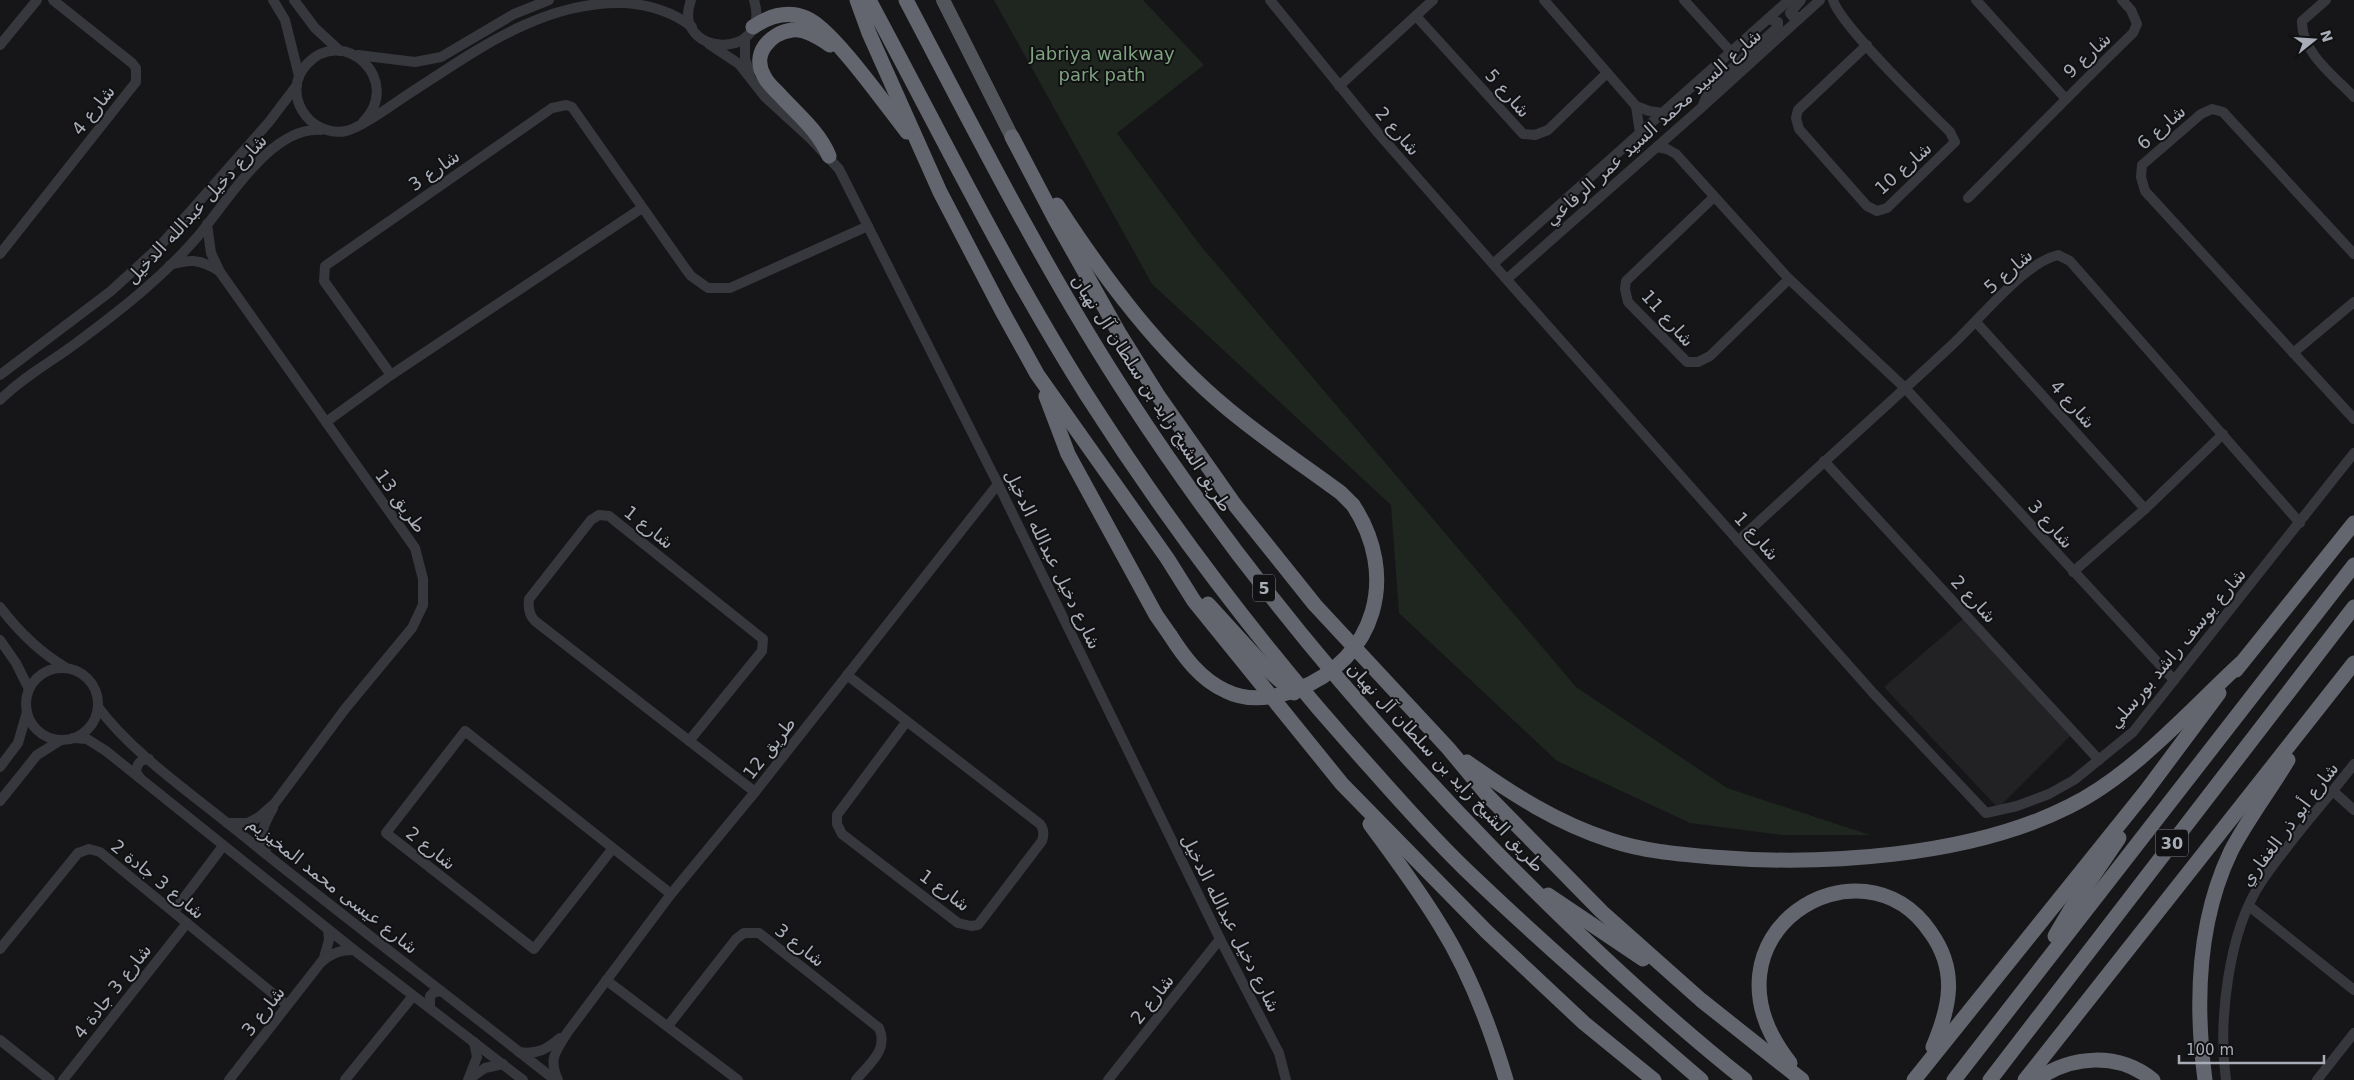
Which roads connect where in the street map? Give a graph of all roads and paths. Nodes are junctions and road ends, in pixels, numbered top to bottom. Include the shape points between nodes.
1 (37, 0) edge
2 (54, 0) edge
3 (273, 0) edge
4 (294, 0) edge
5 (549, 0) edge
6 (691, 0) edge
7 (754, 0) edge
8 (858, 0) edge
9 (869, 0) edge
10 (906, 0) edge
11 (943, 0) edge
12 (1271, 0) edge
13 (1433, 0) edge
14 (1544, 0) edge
15 (1789, 0) edge
16 (1801, 0) edge
17 (1976, 0) edge
18 (2122, 0) edge
19 (2326, 0) edge
20 (1688, 1) edge
21 (1816, 3) edge
22 (1835, 5) edge
23 (1416, 16) junction
24 (1800, 17) junction
25 (1768, 19) junction
26 (692, 27) junction
27 (749, 32) junction
28 (709, 44) junction
29 (1867, 45) junction
30 (0, 46) edge
31 (340, 51) junction
32 (1731, 52) junction
33 (353, 54) junction
34 (844, 54) junction
35 (1607, 73) junction
36 (752, 78) junction
37 (298, 81) junction
38 (1339, 86) junction
39 (2354, 97) edge
40 (2065, 98) junction
41 (1636, 106) junction
42 (1702, 108) junction
43 (1663, 113) junction
44 (362, 122) junction
45 (327, 131) junction
46 (1673, 132) junction
47 (1640, 133) junction
48 (1012, 137) junction
49 (1656, 147) junction
50 (920, 149) junction
51 (1676, 154) junction
52 (829, 156) junction
53 (1714, 197) junction
54 (1968, 198) dead end
55 (642, 208) junction
56 (208, 224) junction
57 (868, 226) junction
58 (0, 254) edge
59 (2354, 254) edge
60 (1493, 264) junction
61 (169, 265) junction
62 (220, 272) junction
63 (1507, 279) junction
64 (1789, 279) junction
65 (2354, 302) edge
66 (1976, 322) junction
67 (2293, 353) junction
68 (1037, 374) junction
69 (0, 375) edge
70 (391, 375) junction
71 (1905, 388) junction
72 (0, 400) edge
73 (2354, 419) edge
74 (326, 422) junction
75 (2223, 434) junction
76 (2354, 453) edge
77 (1824, 461) junction
78 (998, 484) junction
79 (2145, 509) junction
80 (2300, 523) junction
81 (2354, 524) edge
82 (1738, 541) junction
83 (1166, 558) junction
84 (2354, 566) edge
85 (2073, 572) junction
86 (0, 607) edge
87 (2354, 607) edge
88 (0, 640) edge
89 (2241, 663) junction
90 (2354, 663) edge
91 (65, 668) junction
92 (847, 675) junction
93 (2174, 680) junction
94 (29, 689) junction
95 (2332, 691) junction
96 (98, 707) junction
97 (26, 712) junction
98 (907, 721) junction
99 (1333, 726) junction
100 (73, 738) junction
101 (61, 740) junction
102 (689, 741) junction
103 (1448, 748) junction
104 (149, 759) junction
105 (2099, 760) junction
106 (2354, 764) edge
107 (0, 767) edge
108 (140, 778) junction
109 (1342, 784) junction
110 (2146, 791) junction
111 (2332, 791) junction
112 (755, 792) junction
113 (0, 801) edge
114 (275, 802) junction
115 (2354, 810) edge
116 (1986, 813) joint
117 (227, 823) junction
118 (223, 846) junction
119 (613, 848) junction
120 (268, 855) junction
121 (1518, 874) junction
122 (671, 894) junction
123 (2249, 906) junction
124 (174, 912) junction
125 (187, 923) junction
126 (328, 929) junction
127 (1220, 939) junction
128 (0, 949) edge
129 (354, 950) junction
130 (322, 962) junction
131 (2031, 979) junction
132 (606, 980) junction
133 (2354, 990) edge
134 (441, 991) junction
135 (413, 996) junction
136 (1701, 1000) junction
137 (287, 1005) junction
138 (430, 1008) junction
139 (668, 1026) junction
140 (566, 1033) junction
141 (2354, 1033) edge
142 (0, 1040) edge
143 (474, 1042) junction
144 (520, 1052) junction
145 (503, 1064) junction
146 (1927, 1064) junction
147 (50, 1080) edge
148 (63, 1080) edge
149 (229, 1080) edge
150 (345, 1080) edge
151 (468, 1080) edge
152 (523, 1080) edge
153 (557, 1080) edge
154 (738, 1080) edge
155 (856, 1080) edge
156 (1108, 1080) edge
157 (1286, 1080) edge
158 (1506, 1080) edge
159 (1654, 1080) edge
160 (1701, 1080) edge
161 (1745, 1080) edge
162 (1802, 1080) edge
163 (1914, 1080) edge
164 (1954, 1080) edge
165 (1990, 1080) edge
166 (2025, 1080) edge
167 (2036, 1080) edge
168 (2153, 1080) edge
169 (2205, 1080) edge
170 (2226, 1080) edge
171 (2318, 1080) edge

1 - 30 street
2 - 58 street, شارع 4 via 132,63 138,75 136,82
3 - 37 street via 285,20
4 - 31 street
5 - 33 street via 514,14 452,52 430,60 401,61
6 - 26 street via 688,11
7 - 27 street, شارع دخيل عبدالله الدخيل via 756,13
8 - 50 highway via 869,33
9 - 99 highway, 5 via 1006,255 1084,391 1166,513 1244,619
10 - 121 highway, طريق الشيخ زايد بن سلطان آل نهيان / 5 via 1034,242 1128,397 1191,491 1321,660 1397,748
11 - 48 main road
12 - 38 street, شارع 2
13 - 23 street
14 - 35 street
15 - 25 street, شارع السيد محمد السيد عمر الرفاعي
16 - 24 street via 1790,13 1793,17
17 - 40 street, شارع 9
18 - 40 street, شارع 9 via 2137,24 2133,33
19 - 39 street via 2302,21 2302,35 2308,48
20 - 32 street
21 - 22 street, شارع 10
21 - 24 street, شارع السيد محمد السيد عمر الرفاعي
22 - 29 street, شارع 10
23 - 35 street, شارع 5 via 1523,134 1534,135 1548,130
23 - 38 street
24 - 42 street, شارع السيد محمد السيد عمر الرفاعي
25 - 32 street, شارع السيد محمد السيد عمر الرفاعي
25 - 42 street via 1778,22 1778,27 1710,88
26 - 28 street, شارع دخيل عبدالله الدخيل
26 - 44 street via 668,12 635,4 596,3 560,9 504,34
27 - 28 street via 724,46
27 - 34 highway via 774,16 798,15 823,29
27 - 36 street, شارع دخيل عبدالله الدخيل via 745,58
28 - 36 street, شارع دخيل عبدالله الدخيل via 725,53
29 - 29 street, شارع 10 via 1950,132 1955,142 1887,208 1877,211 1867,206 1799,129 1796,118 1798,110
31 - 33 street
31 - 37 street via 316,57 306,65
32 - 43 street, شارع السيد محمد السيد عمر الرفاعي
33 - 44 street via 366,64 376,86 375,103
34 - 50 highway
34 - 52 highway via 820,38 796,29 783,31 771,38 759,59 763,76 816,133
35 - 41 street
36 - 52 street, شارع دخيل عبدالله الدخيل via 765,97
37 - 45 street via 297,100 303,114
37 - 69 street, شارع دخيل عبدالله الدخيل via 269,122 160,247 112,290
38 - 60 street, شارع 2
40 - 54 street
41 - 43 street
41 - 47 street
42 - 46 street, شارع السيد محمد السيد عمر الرفاعي
43 - 47 street, شارع السيد محمد السيد عمر الرفاعي
44 - 45 street via 346,131
45 - 56 street, شارع دخيل عبدالله الدخيل via 297,133 273,148
46 - 49 street, شارع السيد محمد السيد عمر الرفاعي
46 - 51 street
47 - 60 street, شارع السيد محمد السيد عمر الرفاعي
48 - 68 highway, bridge via 1097,267 1165,349 1227,409 1341,492 1353,505 1372,540 1378,582 1368,624 1358,644 1326,675 1286,694 1244,697 1208,681 1183,655 1156,615 1068,454
48 - 103 highway via 1119,333 1157,394 1236,505 1315,605
49 - 51 street
49 - 63 street, شارع السيد محمد السيد عمر الرفاعي
50 - 68 highway via 948,209
51 - 53 street
52 - 57 street, شارع دخيل عبدالله الدخيل
53 - 64 street
53 - 64 street, شارع 11 via 1626,281 1628,302 1687,362 1698,362 1710,356
55 - 57 street, شارع 3 via 691,276 708,288 718,290 743,285
55 - 70 street
55 - 70 street, شارع 3 via 572,108 566,105 552,108 325,266 324,281
56 - 61 street, شارع دخيل عبدالله الدخيل
56 - 62 street, طريق 13 via 211,253
57 - 78 street, شارع دخيل عبدالله الدخيل
59 - 67 street, شارع 6 via 2223,112 2212,109 2201,114 2142,165 2145,191
60 - 63 street, شارع 2
61 - 62 street, طريق 13 via 185,261 204,262
61 - 72 street, شارع دخيل عبدالله الدخيل via 127,304 14,386
62 - 74 street, طريق 13
63 - 82 street, شارع 1
64 - 71 street
65 - 67 street
66 - 71 street, شارع 5
66 - 75 street, شارع 5 via 2028,269 2058,255 2070,261
66 - 79 street, شارع 4
67 - 73 street, شارع 6
68 - 83 highway
70 - 74 street
71 - 77 street, شارع 5
71 - 85 street, شارع 3
74 - 114 street, طريق 13 via 415,548 423,579 423,605 412,628
75 - 79 street
75 - 80 street, شارع 5
76 - 80 street, شارع يوسف راشد بورسلي
77 - 82 street, شارع 5
77 - 105 street, شارع 2
78 - 92 street, طريق 12
78 - 127 street, شارع دخيل عبدالله الدخيل
79 - 85 street
80 - 93 street, شارع يوسف راشد بورسلي
81 - 89 highway
82 - 116 street, شارع 1 via 1874,694
83 - 99 highway via 1267,669
83 - 109 highway via 1194,601
84 - 131 highway, 30
85 - 93 street, شارع 3
86 - 91 street via 27,639
87 - 165 highway, 30
88 - 94 street
89 - 103 highway via 2131,765 2070,806 1975,839 1866,856 1733,859 1678,854 1612,841 1549,815 1502,788
89 - 110 highway
90 - 95 highway
91 - 94 street via 44,672
91 - 96 street via 80,672 89,679 95,688
92 - 98 street, شارع 1
92 - 112 street, طريق 12
93 - 105 street, شارع يوسف راشد بورسلي via 2133,732
94 - 97 street
95 - 166 highway
95 - 169 highway via 2232,850 2216,890 2207,923 2200,989
96 - 100 street via 90,727
96 - 104 street, شارع عيسى محمد المخيزيم
97 - 101 street via 39,732
97 - 107 street via 18,743
98 - 98 street, شارع 1 via 1040,824 1043,830 1042,841 978,925 958,923 842,834 837,824 837,815
99 - 160 highway, 5 via 1463,866 1548,946
100 - 101 street
100 - 108 street, شارع عيسى محمد المخيزيم via 87,739 96,744
101 - 113 street via 37,755
102 - 102 street, شارع 1 via 530,615 529,598 591,520 599,515 609,516 763,639 762,651
102 - 112 street, شارع 1
103 - 136 highway via 1488,796 1602,912
104 - 108 street via 137,765 136,772
104 - 117 street, شارع عيسى محمد المخيزيم
105 - 116 street, شارع يوسف راشد بورسلي via 2049,794
106 - 111 street, شارع أبو ذر الغفاري
108 - 118 street, شارع عيسى محمد المخيزيم
109 - 158 highway via 1452,944 1488,1022
109 - 159 highway via 1487,932 1584,1023
110 - 131 highway via 2127,827 2072,907
110 - 146 highway
111 - 115 street
111 - 123 street, شارع أبو ذر الغفاري via 2261,882
112 - 122 street, طريق 12
114 - 117 street, طريق 13 via 248,823
114 - 120 street, طريق 13 via 261,834
117 - 120 street, شارع عيسى محمد المخيزيم
118 - 124 street
118 - 126 street, شارع عيسى محمد المخيزيم
119 - 119 street, شارع 2 via 465,731 386,833 534,949
119 - 122 street, شارع 2
120 - 134 street, شارع عيسى محمد المخيزيم
121 - 136 highway
121 - 161 highway, طريق الشيخ زايد بن سلطان آل نهيان / 5 via 1592,949
122 - 132 street, طريق 12
123 - 133 street
123 - 170 street, شارع أبو ذر الغفاري via 2227,985 2223,1025
124 - 125 street, شارع 3 جادة 2
124 - 128 street, شارع 3 جادة 2 via 100,852 89,849 78,853
125 - 137 street, شارع 3 جادة 2
125 - 148 street, شارع 3 جادة 4
126 - 129 street, شارع عيسى محمد المخيزيم
126 - 130 street, شارع 3 via 329,940
127 - 156 street, شارع 2
127 - 157 street, شارع دخيل عبدالله الدخيل via 1279,1053
129 - 130 street, شارع 3 via 341,950
129 - 135 street, شارع عيسى محمد المخيزيم
130 - 137 street, شارع 3
131 - 164 highway, 30
132 - 139 street
132 - 140 street, طريق 12
134 - 138 street via 430,996
134 - 144 street, شارع عيسى محمد المخيزيم
135 - 138 street, شارع عيسى محمد المخيزيم
135 - 150 street
136 - 162 highway
137 - 149 street, شارع 3
138 - 143 street, شارع عيسى محمد المخيزيم
139 - 154 street
139 - 155 street, شارع 3 via 736,939 744,933 759,933 878,1028 883,1045
140 - 144 street, طريق 12 via 544,1050
140 - 153 street, طريق 12 via 552,1064
141 - 171 street
142 - 147 street
143 - 145 street, شارع عيسى محمد المخيزيم
143 - 151 street via 477,1057
144 - 153 street, شارع عيسى محمد المخيزيم
145 - 151 street via 485,1068
145 - 152 street, شارع عيسى محمد المخيزيم
146 - 162 highway via 1949,999 1948,973 1939,946 1924,923 1893,900 1868,893 1840,893 1813,901 1787,918 1768,944 1760,970 1758,998 1765,1024 1777,1047
146 - 163 highway
167 - 168 highway via 2063,1065 2092,1059 2125,1065

